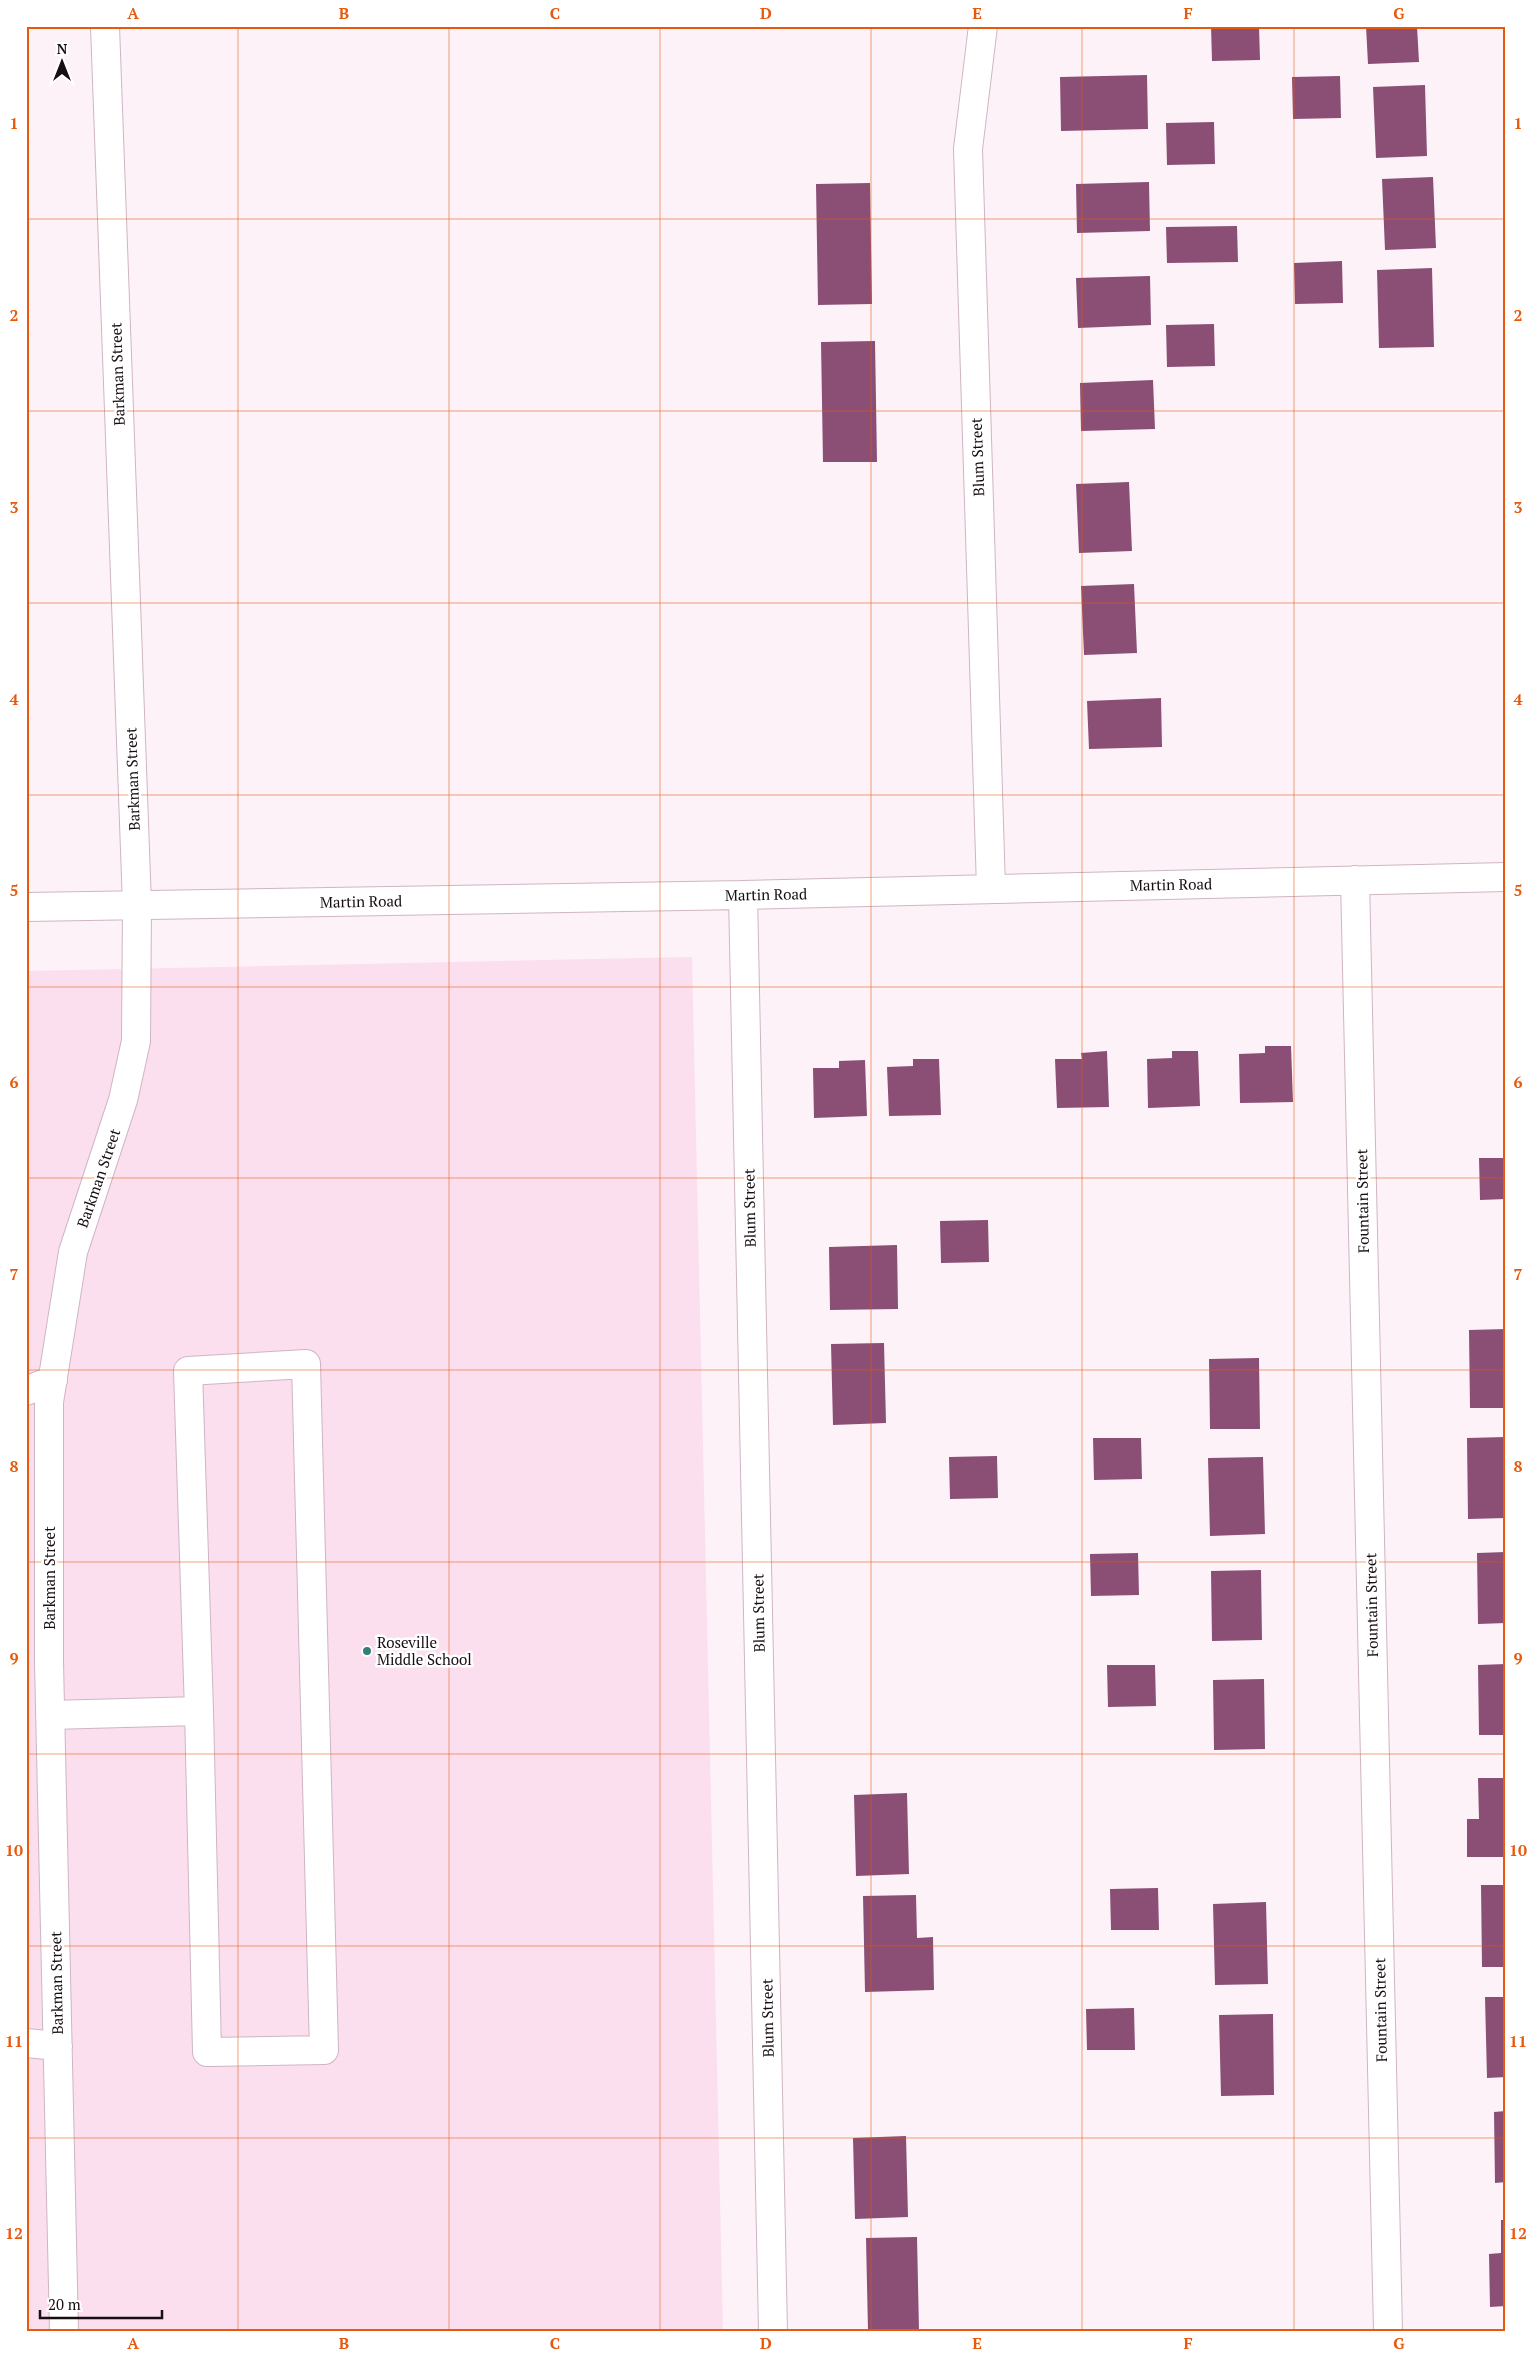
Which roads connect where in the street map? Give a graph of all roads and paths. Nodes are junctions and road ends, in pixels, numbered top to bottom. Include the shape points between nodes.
1 (105, 26) edge
2 (984, 26) edge
3 (1506, 877) edge
4 (1355, 880) junction
5 (991, 888) junction
6 (743, 894) junction
7 (137, 905) junction
8 (26, 907) edge
9 (53, 1380) junction
10 (26, 1391) edge
11 (199, 1711) junction
12 (50, 1715) junction
13 (26, 2043) edge
14 (58, 2046) junction
15 (64, 2331) edge
16 (773, 2331) edge
17 (1388, 2331) edge

1 - 7 street, Barkman Street
2 - 5 street, Blum Street via 968,149
3 - 4 street, Martin Road
4 - 5 street, Martin Road
4 - 17 street, Fountain Street
5 - 6 street, Martin Road
6 - 7 street, Martin Road
6 - 16 street, Blum Street
7 - 8 street, Martin Road
7 - 9 street, Barkman Street via 136,1041 124,1100 72,1252
9 - 10 street
9 - 12 street, Barkman Street via 49,1402
11 - 11 street via 207,2052 324,2050 306,1364 188,1371
11 - 12 street
12 - 14 street, Barkman Street
13 - 14 street
14 - 15 street, Barkman Street

